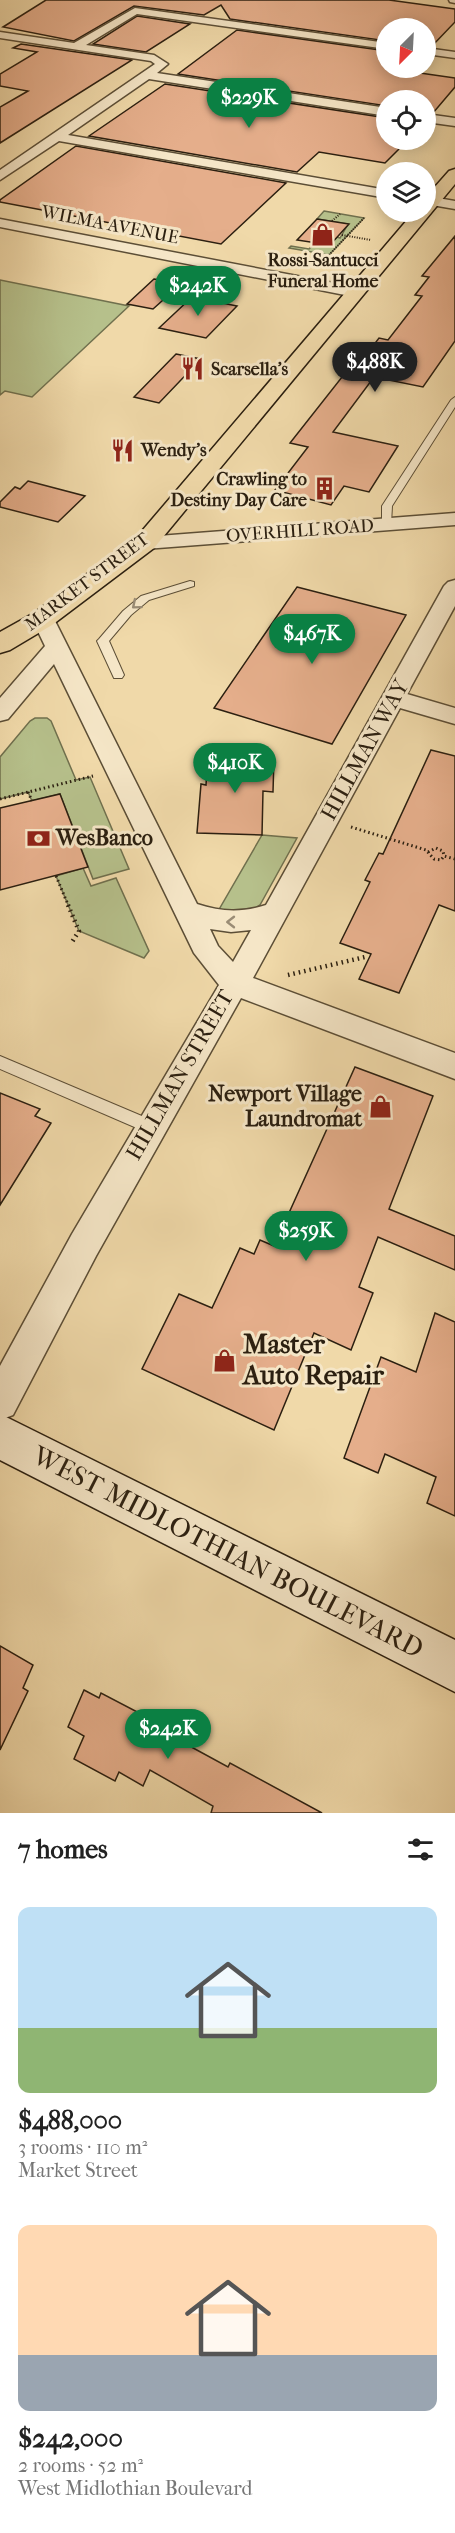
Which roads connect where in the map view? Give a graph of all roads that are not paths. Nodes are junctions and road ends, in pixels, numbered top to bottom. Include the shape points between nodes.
1 (0, 35) edge
2 (376, 44) edge
3 (76, 46) junction
4 (436, 52) edge
5 (455, 55) edge
6 (148, 75) junction
7 (376, 110) edge
8 (436, 119) edge
9 (455, 122) edge
10 (57, 137) junction
11 (455, 174) edge
12 (0, 176) edge
13 (376, 192) edge
14 (436, 195) edge
15 (436, 205) edge
16 (455, 205) edge
17 (413, 222) edge
18 (0, 223) edge
19 (355, 292) junction
20 (455, 400) edge
21 (455, 519) edge
22 (386, 524) junction
23 (145, 543) junction
24 (190, 584) dead end
25 (455, 586) edge
26 (43, 619) junction
27 (0, 644) edge
28 (57, 647) junction
29 (118, 675) dead end
30 (393, 698) junction
31 (0, 713) edge
32 (455, 716) edge
33 (187, 911) junction
34 (275, 913) junction
35 (234, 983) junction
36 (0, 1062) edge
37 (455, 1066) edge
38 (151, 1127) junction
39 (0, 1402) edge
40 (0, 1436) edge
41 (455, 1667) edge

1 - 3 street
2 - 3 street via 135,11
3 - 6 street via 161,61 161,66
4 - 5 street
6 - 7 street
6 - 10 street
8 - 9 street
10 - 12 street
10 - 13 street
11 - 14 main road, MARKET STREET
15 - 16 street
17 - 19 main road, MARKET STREET
18 - 19 street, WILMA AVENUE
19 - 23 main road, MARKET STREET
20 - 22 lane via 387,506
21 - 22 street, OVERHILL ROAD
22 - 23 street, OVERHILL ROAD
23 - 26 main road, MARKET STREET
24 -> 29 lane via 145,598 103,641
25 - 30 street, HILLMAN WAY
26 - 27 main road, MARKET STREET
26 - 28 street, HILLMAN STREET
28 - 31 street
28 - 33 street, HILLMAN STREET
30 - 32 street
30 - 34 street, HILLMAN WAY
34 -> 33 street via 237,923
33 - 35 street, HILLMAN STREET via 208,953
34 - 35 street, HILLMAN WAY
35 - 37 street
35 - 38 street, HILLMAN STREET
36 - 38 lane
38 - 39 street, HILLMAN STREET
40 - 41 main road, WEST MIDLOTHIAN BOULEVARD

